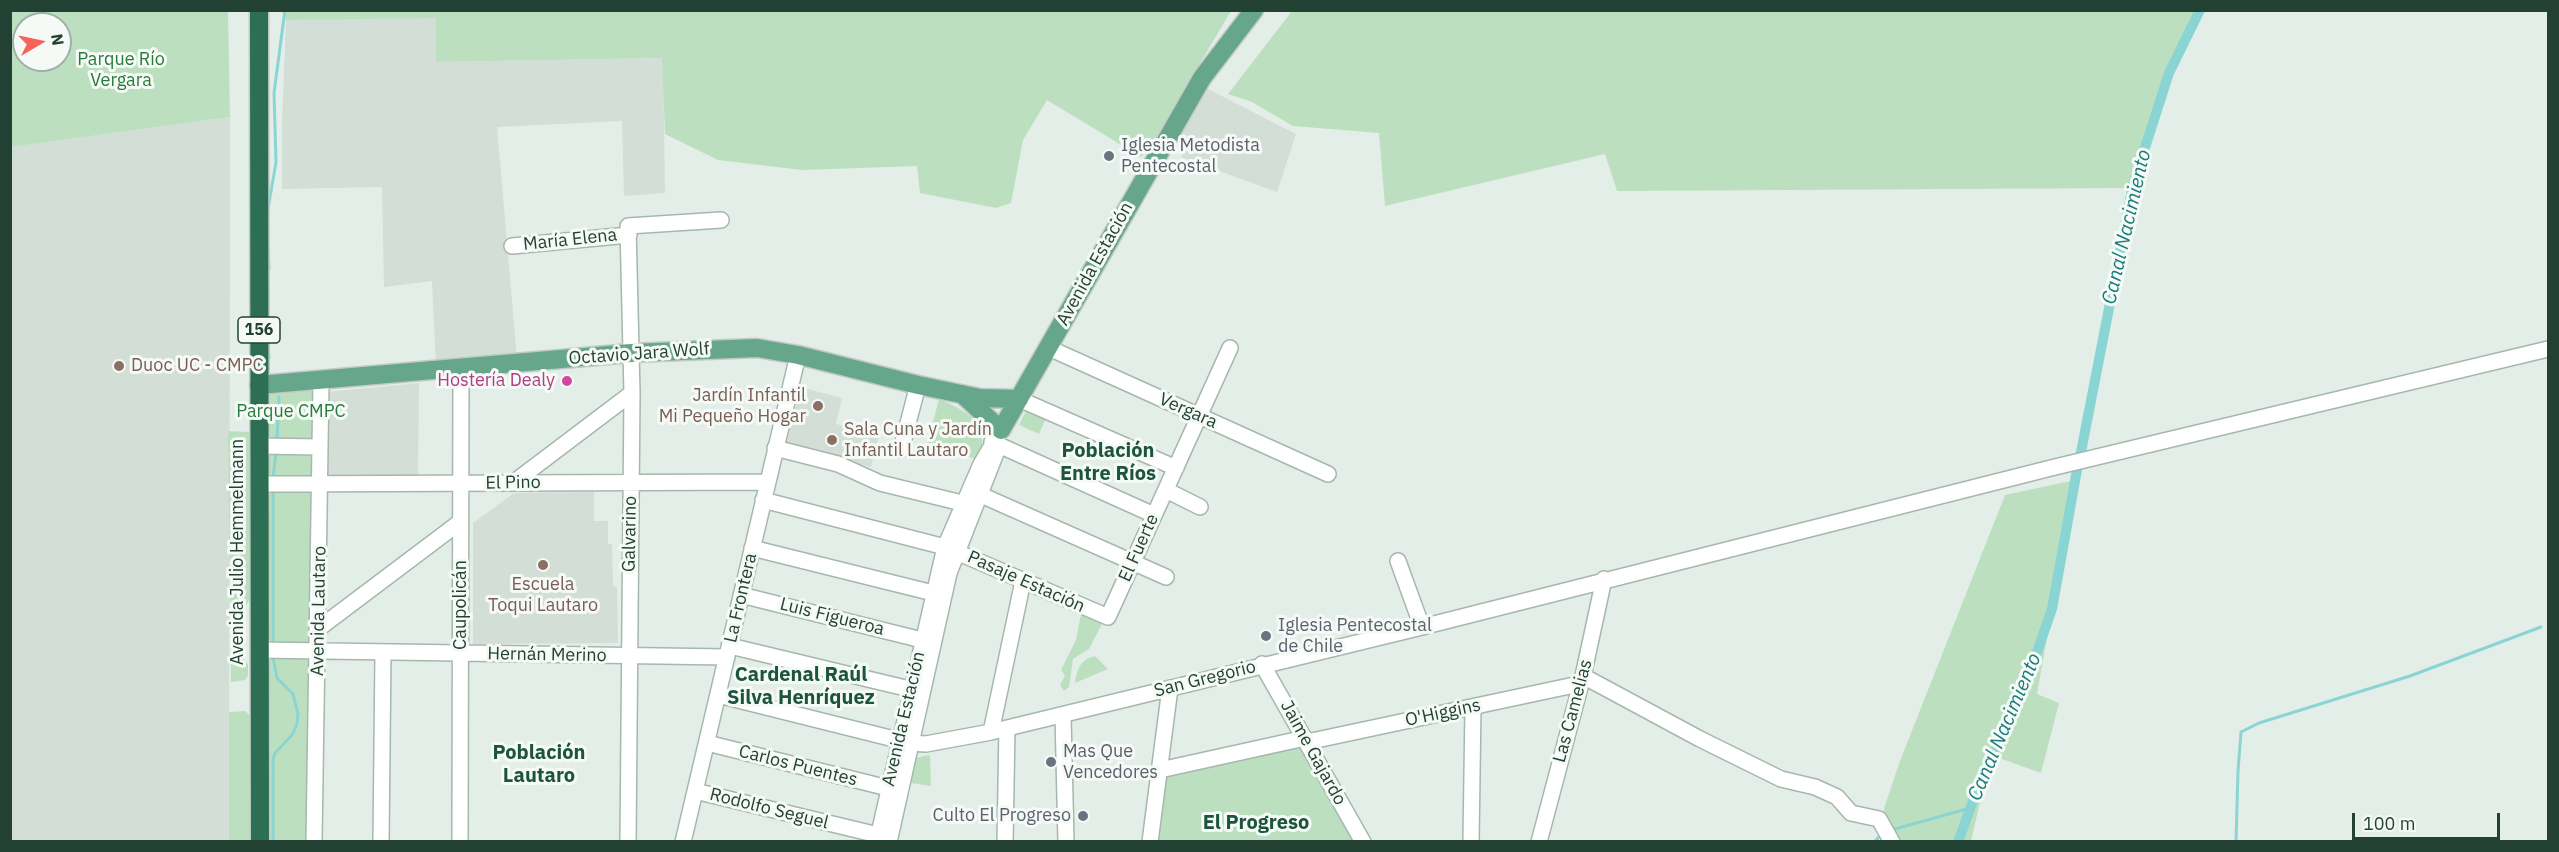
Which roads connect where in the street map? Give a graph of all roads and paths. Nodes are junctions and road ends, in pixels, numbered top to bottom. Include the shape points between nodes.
1 (259, 10) edge
2 (1254, 10) edge
3 (721, 220) dead end
4 (628, 230) junction
5 (512, 246) dead end
6 (1049, 348) junction
7 (1230, 348) dead end
8 (2548, 349) edge
9 (631, 353) junction
10 (798, 355) junction
11 (461, 368) junction
12 (321, 381) junction
13 (259, 385) junction
14 (918, 385) junction
15 (632, 393) junction
16 (962, 394) junction
17 (1019, 399) junction
18 (1200, 416) junction
19 (998, 439) junction
20 (259, 446) junction
21 (320, 447) junction
22 (775, 448) junction
23 (901, 450) dead end
24 (1176, 468) junction
25 (1328, 474) dead end
26 (631, 481) junction
27 (767, 482) junction
28 (513, 483) junction
29 (260, 484) junction
30 (320, 484) junction
31 (460, 484) junction
32 (1166, 490) junction
33 (971, 496) junction
34 (763, 500) junction
35 (1200, 507) dead end
36 (1154, 515) junction
37 (460, 522) junction
38 (752, 548) junction
39 (951, 549) junction
40 (1398, 561) dead end
41 (1133, 562) junction
42 (1166, 577) dead end
43 (1604, 579) junction
44 (1023, 582) junction
45 (933, 593) junction
46 (741, 595) junction
47 (1108, 617) joint
48 (1422, 627) junction
49 (318, 629) junction
50 (922, 640) junction
51 (259, 650) junction
52 (318, 651) junction
53 (729, 651) junction
54 (383, 652) junction
55 (461, 653) junction
56 (629, 656) junction
57 (1262, 664) junction
58 (1581, 680) junction
59 (1170, 688) junction
60 (916, 691) junction
61 (718, 695) junction
62 (1473, 707) junction
63 (1063, 715) junction
64 (1007, 728) junction
65 (991, 732) junction
66 (1306, 740) junction
67 (905, 741) junction
68 (707, 743) junction
69 (1160, 770) junction
70 (888, 788) junction
71 (695, 791) junction
72 (881, 839) edge
73 (260, 842) edge
74 (314, 842) edge
75 (381, 842) edge
76 (460, 842) edge
77 (628, 842) edge
78 (682, 842) edge
79 (1005, 842) edge
80 (1066, 842) edge
81 (1150, 842) edge
82 (1363, 842) edge
83 (1471, 842) edge
84 (1539, 842) edge
85 (1892, 842) edge

1 - 13 highway, Avenida Julio Hemmelmann / 156
2 - 6 main road, Avenida Estación via 1202,78
3 - 4 street, María Elena
4 - 5 street, María Elena
4 - 9 street, Galvarino
6 - 17 main road, Avenida Estación
6 - 18 street, Vergara
7 - 18 street, El Fuerte
8 - 43 street, San Gregorio
9 - 10 main road, Octavio Jara Wolf via 757,348
9 - 11 main road, Octavio Jara Wolf
9 - 15 street, Galvarino
10 - 14 main road, Octavio Jara Wolf
10 - 22 street, La Frontera
11 - 12 main road, Octavio Jara Wolf
11 - 31 street, Caupolicán
12 - 13 main road, Octavio Jara Wolf
12 - 21 street, Avenida Lautaro
13 - 20 highway, Avenida Julio Hemmelmann / 156
14 - 16 main road, Octavio Jara Wolf
14 - 23 street
15 - 26 street, Galvarino
15 - 28 street
16 - 17 main road, Octavio Jara Wolf
16 - 19 main road
17 - 19 main road, Avenida Estación
17 - 24 street
18 - 24 street, El Fuerte
18 - 25 street, Vergara
19 - 33 street, Avenida Estación
19 - 36 street
20 - 21 street
20 - 29 highway, Avenida Julio Hemmelmann / 156
21 - 30 street, Avenida Lautaro
22 - 27 street, La Frontera
22 - 33 street via 838,464 880,483
24 - 32 street, El Fuerte
26 - 27 street, El Pino
26 - 28 street, El Pino
26 - 56 street, Galvarino
27 - 34 street, La Frontera
28 - 31 street, El Pino
29 - 30 street, El Pino
29 - 51 highway, Avenida Julio Hemmelmann / 156
30 - 31 street, El Pino
30 - 49 street, Avenida Lautaro
31 - 37 street, Caupolicán
32 - 35 street
32 - 36 street, El Fuerte
33 - 39 street, Avenida Estación
33 - 39 street, Avenida Estación
33 - 41 street
34 - 38 street, La Frontera
34 - 39 street, Pasaje Estación
36 - 41 street, El Fuerte
37 - 49 street
37 - 55 street, Caupolicán
38 - 45 street
38 - 46 street, La Frontera
39 - 44 street, Pasaje Estación
39 - 45 street, Avenida Estación
39 - 60 street, Avenida Estación via 949,573
40 - 48 street
41 - 42 street
41 - 47 street, El Fuerte
43 - 48 street, San Gregorio
43 - 58 street, Las Camelias
44 - 47 street, Pasaje Estación
44 - 65 street
45 - 50 street, Avenida Estación
46 - 50 street, Luis Figueroa
46 - 53 street, La Frontera
48 - 57 street, San Gregorio
49 - 52 street, Avenida Lautaro
50 - 60 street, Avenida Estación
51 - 52 street, Hernán Merino
51 - 73 highway, Avenida Julio Hemmelmann / 156
52 - 54 street, Hernán Merino
52 - 74 street, Avenida Lautaro
53 - 56 street, Hernán Merino
53 - 60 street, Hernán Merino
53 - 61 street, La Frontera
54 - 55 street, Hernán Merino
54 - 75 street
55 - 56 street, Hernán Merino
55 - 76 street, Caupolicán
56 - 77 street, Galvarino
57 - 59 street, San Gregorio
57 - 66 street, Jaime Gajardo
58 - 62 street, O'Higgins
58 - 84 street, Las Camelias
58 - 85 street via 1781,779 1837,797 1851,813 1879,819
59 - 63 street, San Gregorio
59 - 69 street
60 - 67 street, Avenida Estación
61 - 67 street, San Gregorio
61 - 68 street, La Frontera
62 - 66 street, O'Higgins
62 - 83 street
63 - 64 street, San Gregorio
63 - 80 street
64 - 65 street, San Gregorio
64 - 79 street
65 - 67 street, San Gregorio via 926,744
66 - 69 street, O'Higgins
66 - 82 street, Jaime Gajardo
67 - 70 street, Avenida Estación
67 - 72 street, Avenida Estación
68 - 70 street, Carlos Puentes
68 - 71 street, La Frontera
69 - 81 street
70 - 72 street, Avenida Estación
71 - 72 street, Rodolfo Seguel
71 - 78 street, La Frontera

